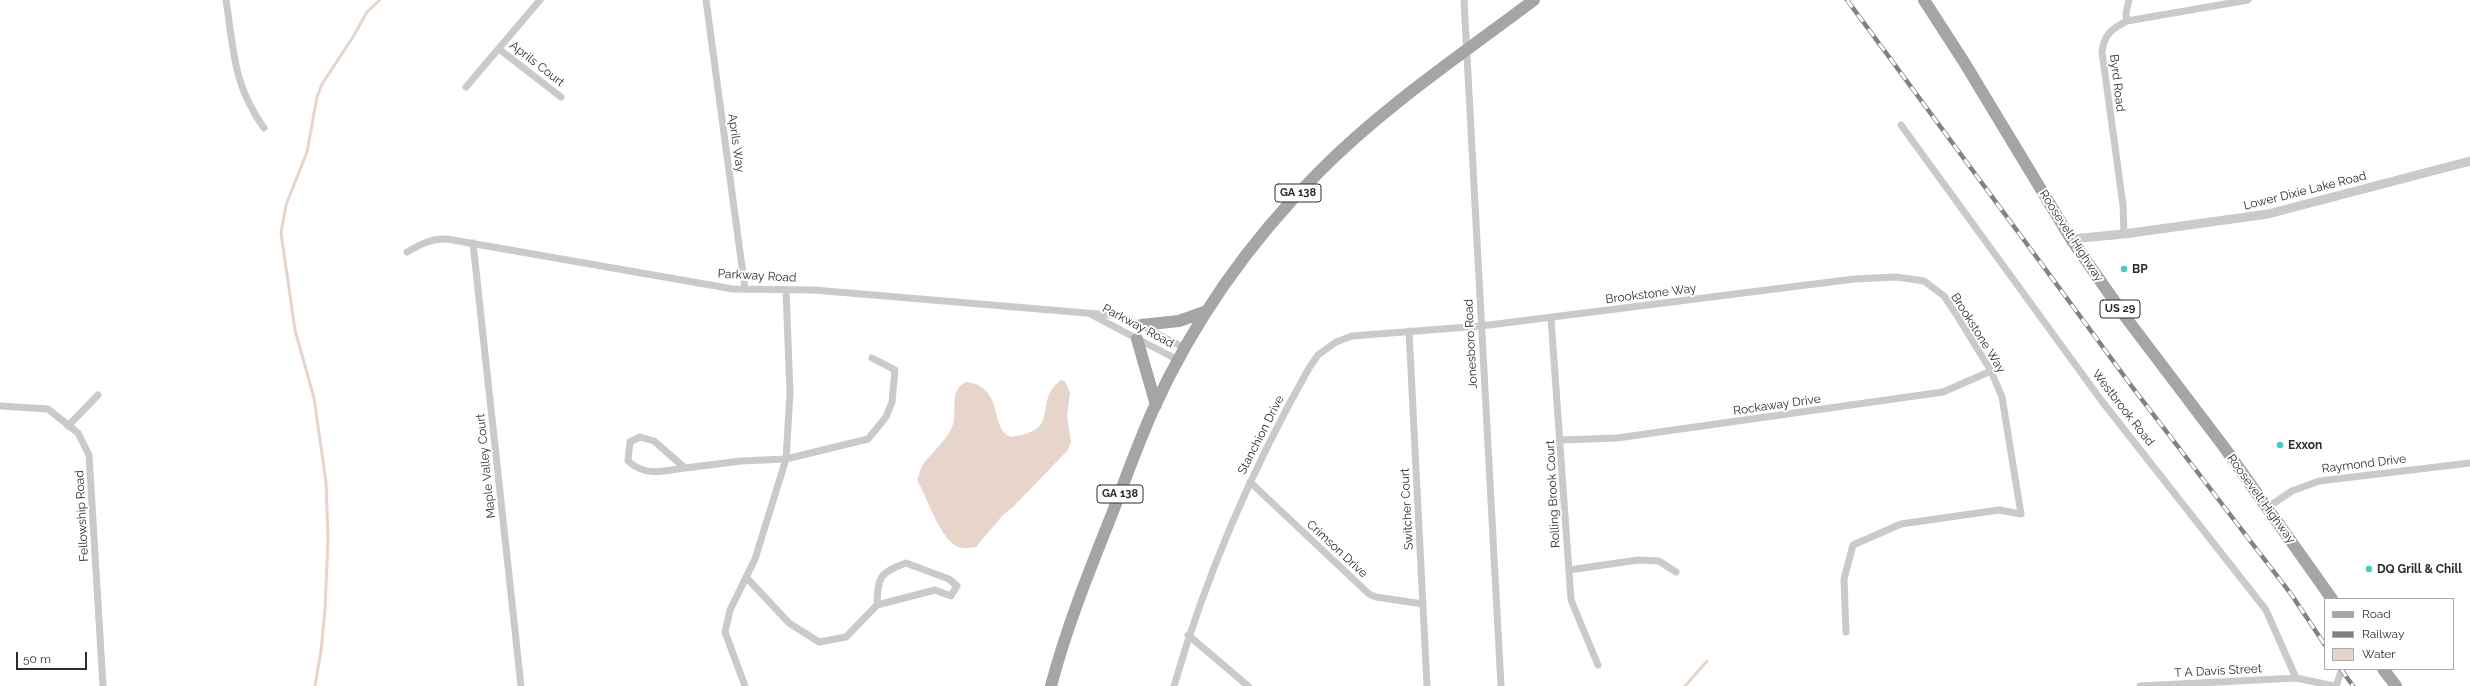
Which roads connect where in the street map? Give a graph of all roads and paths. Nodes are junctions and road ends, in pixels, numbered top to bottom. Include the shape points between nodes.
1 (226, 0) edge
2 (540, 0) edge
3 (706, 0) edge
4 (1464, 0) edge
5 (1534, 0) edge
6 (1924, 0) edge
7 (2129, 0) edge
8 (2248, 0) edge
9 (2127, 21) junction
10 (499, 49) junction
11 (1467, 51) junction
12 (466, 87) dead end
13 (561, 97) dead end
14 (1901, 125) dead end
15 (264, 128) dead end
16 (2470, 161) edge
17 (2124, 234) junction
18 (2072, 239) junction
19 (473, 243) junction
20 (408, 252) dead end
21 (744, 289) junction
22 (786, 290) junction
23 (1207, 311) junction
24 (1087, 312) junction
25 (1552, 318) junction
26 (1141, 325) junction
27 (1481, 326) junction
28 (1409, 331) junction
29 (1137, 339) junction
30 (1185, 348) junction
31 (872, 358) dead end
32 (1178, 360) junction
33 (1991, 371) junction
34 (98, 395) dead end
35 (1156, 405) junction
36 (0, 406) edge
37 (68, 426) junction
38 (1561, 440) junction
39 (786, 459) junction
40 (2470, 463) edge
41 (685, 468) junction
42 (1250, 482) junction
43 (2268, 507) junction
44 (1569, 570) junction
45 (1676, 572) dead end
46 (746, 577) junction
47 (2331, 598) edge
48 (1423, 604) junction
49 (877, 605) junction
50 (1846, 632) dead end
51 (1188, 635) junction
52 (1598, 665) dead end
53 (2342, 670) edge
54 (2384, 670) edge
55 (2296, 678) junction
56 (103, 686) edge
57 (521, 686) edge
58 (745, 686) edge
59 (1051, 686) edge
60 (1174, 686) edge
61 (1248, 686) edge
62 (1427, 686) edge
63 (1501, 686) edge
64 (2140, 686) edge
65 (2335, 686) edge
66 (2396, 686) edge

1 - 15 street via 238,81 249,107
2 - 10 street
3 - 21 street, Aprils Way
4 - 11 street, Jonesboro Road
5 - 11 main road, GA 138
6 - 18 main road, Roosevelt Highway / US 29
7 - 9 street
8 - 9 street, Byrd Road
9 - 17 street, Byrd Road via 2114,27 2105,36 2102,52
10 - 12 street
10 - 13 street, Aprils Court
11 - 23 main road, GA 138 via 1374,120 1318,172 1259,238
11 - 27 street, Jonesboro Road
14 - 55 street, Westbrook Road via 2101,400 2266,610
16 - 17 street, Lower Dixie Lake Road via 2268,214
17 - 18 street, Lower Dixie Lake Road
18 - 43 main road, Roosevelt Highway / US 29 via 2127,319
19 - 20 street, Parkway Road via 436,238
19 - 21 street, Parkway Road
19 - 57 street, Maple Valley Court
21 - 22 street, Parkway Road
22 - 24 street, Parkway Road
22 - 39 street via 790,394
23 - 26 main road via 1172,323
23 - 30 main road, GA 138
24 - 26 street, Parkway Road via 1122,316
24 - 29 street, Parkway Road
25 - 27 street, Brookstone Way
25 - 33 street, Brookstone Way via 1854,279 1897,278 1924,281 1944,296
25 - 38 street, Rolling Brook Court
26 - 30 street, Parkway Road
27 - 28 street, Stanchion Drive
27 - 63 street, Jonesboro Road
28 - 42 street, Stanchion Drive via 1352,336 1336,342 1318,354 1298,387
28 - 48 street, Switcher Court
29 - 32 street, Parkway Road
29 - 35 main road
30 - 32 main road, GA 138
31 - 39 street via 895,370 892,402 886,416 868,439
32 - 35 main road, GA 138
33 - 38 street, Rockaway Drive via 1943,392 1617,438
33 - 50 street, Brookstone Way via 2002,397 2021,514 1999,510 1901,524 1853,545 1844,579
34 - 37 street
35 - 59 main road, GA 138 via 1076,606
36 - 37 street, Fellowship Road via 48,409
37 - 56 street, Fellowship Road via 78,433 89,455
38 - 44 street, Rolling Brook Court
39 - 41 street via 741,461
39 - 46 street via 755,559
40 - 43 street, Raymond Drive via 2319,481 2292,490
41 - 41 street via 656,472 639,470 628,461 630,442 640,437 654,441
42 - 48 street, Crimson Drive via 1369,594
42 - 51 street, Stanchion Drive
43 - 47 main road, Roosevelt Highway / US 29
44 - 45 street via 1638,560 1660,561
44 - 52 street, Rolling Brook Court via 1571,600
46 - 49 street via 789,623 818,642 846,637
46 - 58 street via 730,610 725,632
48 - 62 street, Switcher Court
49 - 49 street via 935,590 951,596 957,586 949,579 906,564 888,570 879,579
51 - 60 street, Stanchion Drive
51 - 61 street
53 - 65 street
54 - 66 main road
55 - 64 street, T A Davis Street
55 - 65 street

